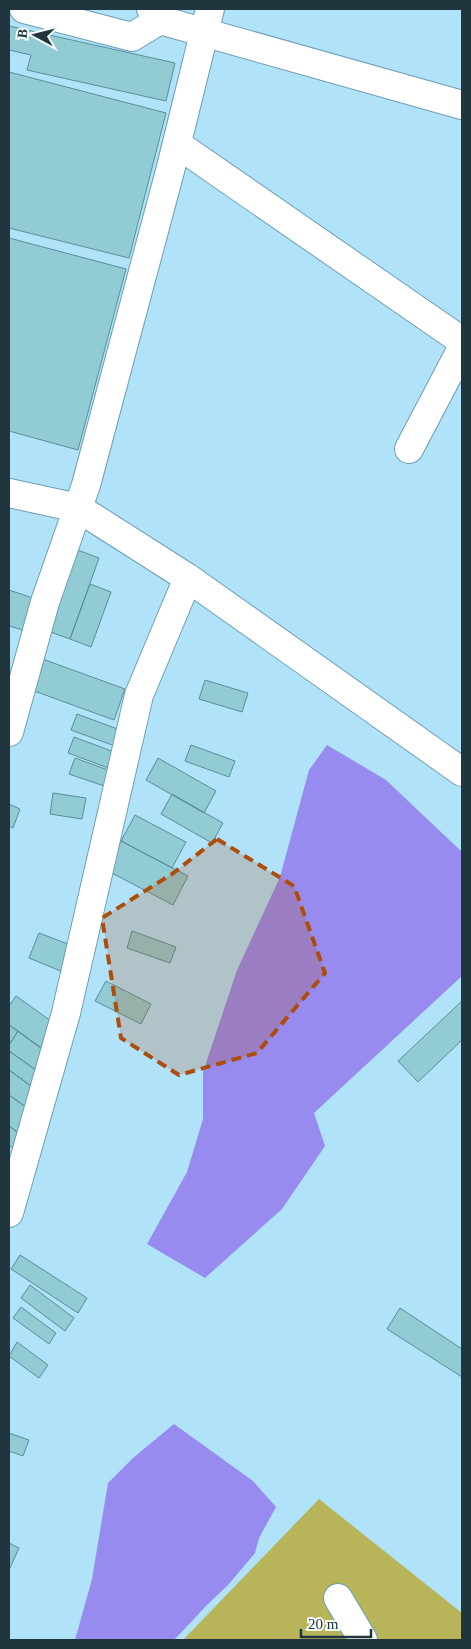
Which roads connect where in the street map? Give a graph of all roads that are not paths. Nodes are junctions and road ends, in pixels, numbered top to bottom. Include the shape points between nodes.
1 (24, 9) edge
2 (156, 14) edge
3 (207, 21) edge
4 (462, 105) edge
5 (177, 144) junction
6 (462, 341) edge
7 (462, 348) edge
8 (409, 449) dead end
9 (9, 493) edge
10 (78, 508) junction
11 (188, 578) junction
12 (9, 732) edge
13 (462, 772) edge
14 (9, 1213) edge
15 (338, 1598) dead end
16 (363, 1640) edge

1 - 2 street via 132,37
2 - 3 street
3 - 4 street
3 - 5 street
5 - 6 street
5 - 10 street
7 - 8 street
9 - 10 street
10 - 11 street
10 - 12 street via 45,602
11 - 13 street
11 - 14 street via 139,695 66,1013
15 - 16 street

